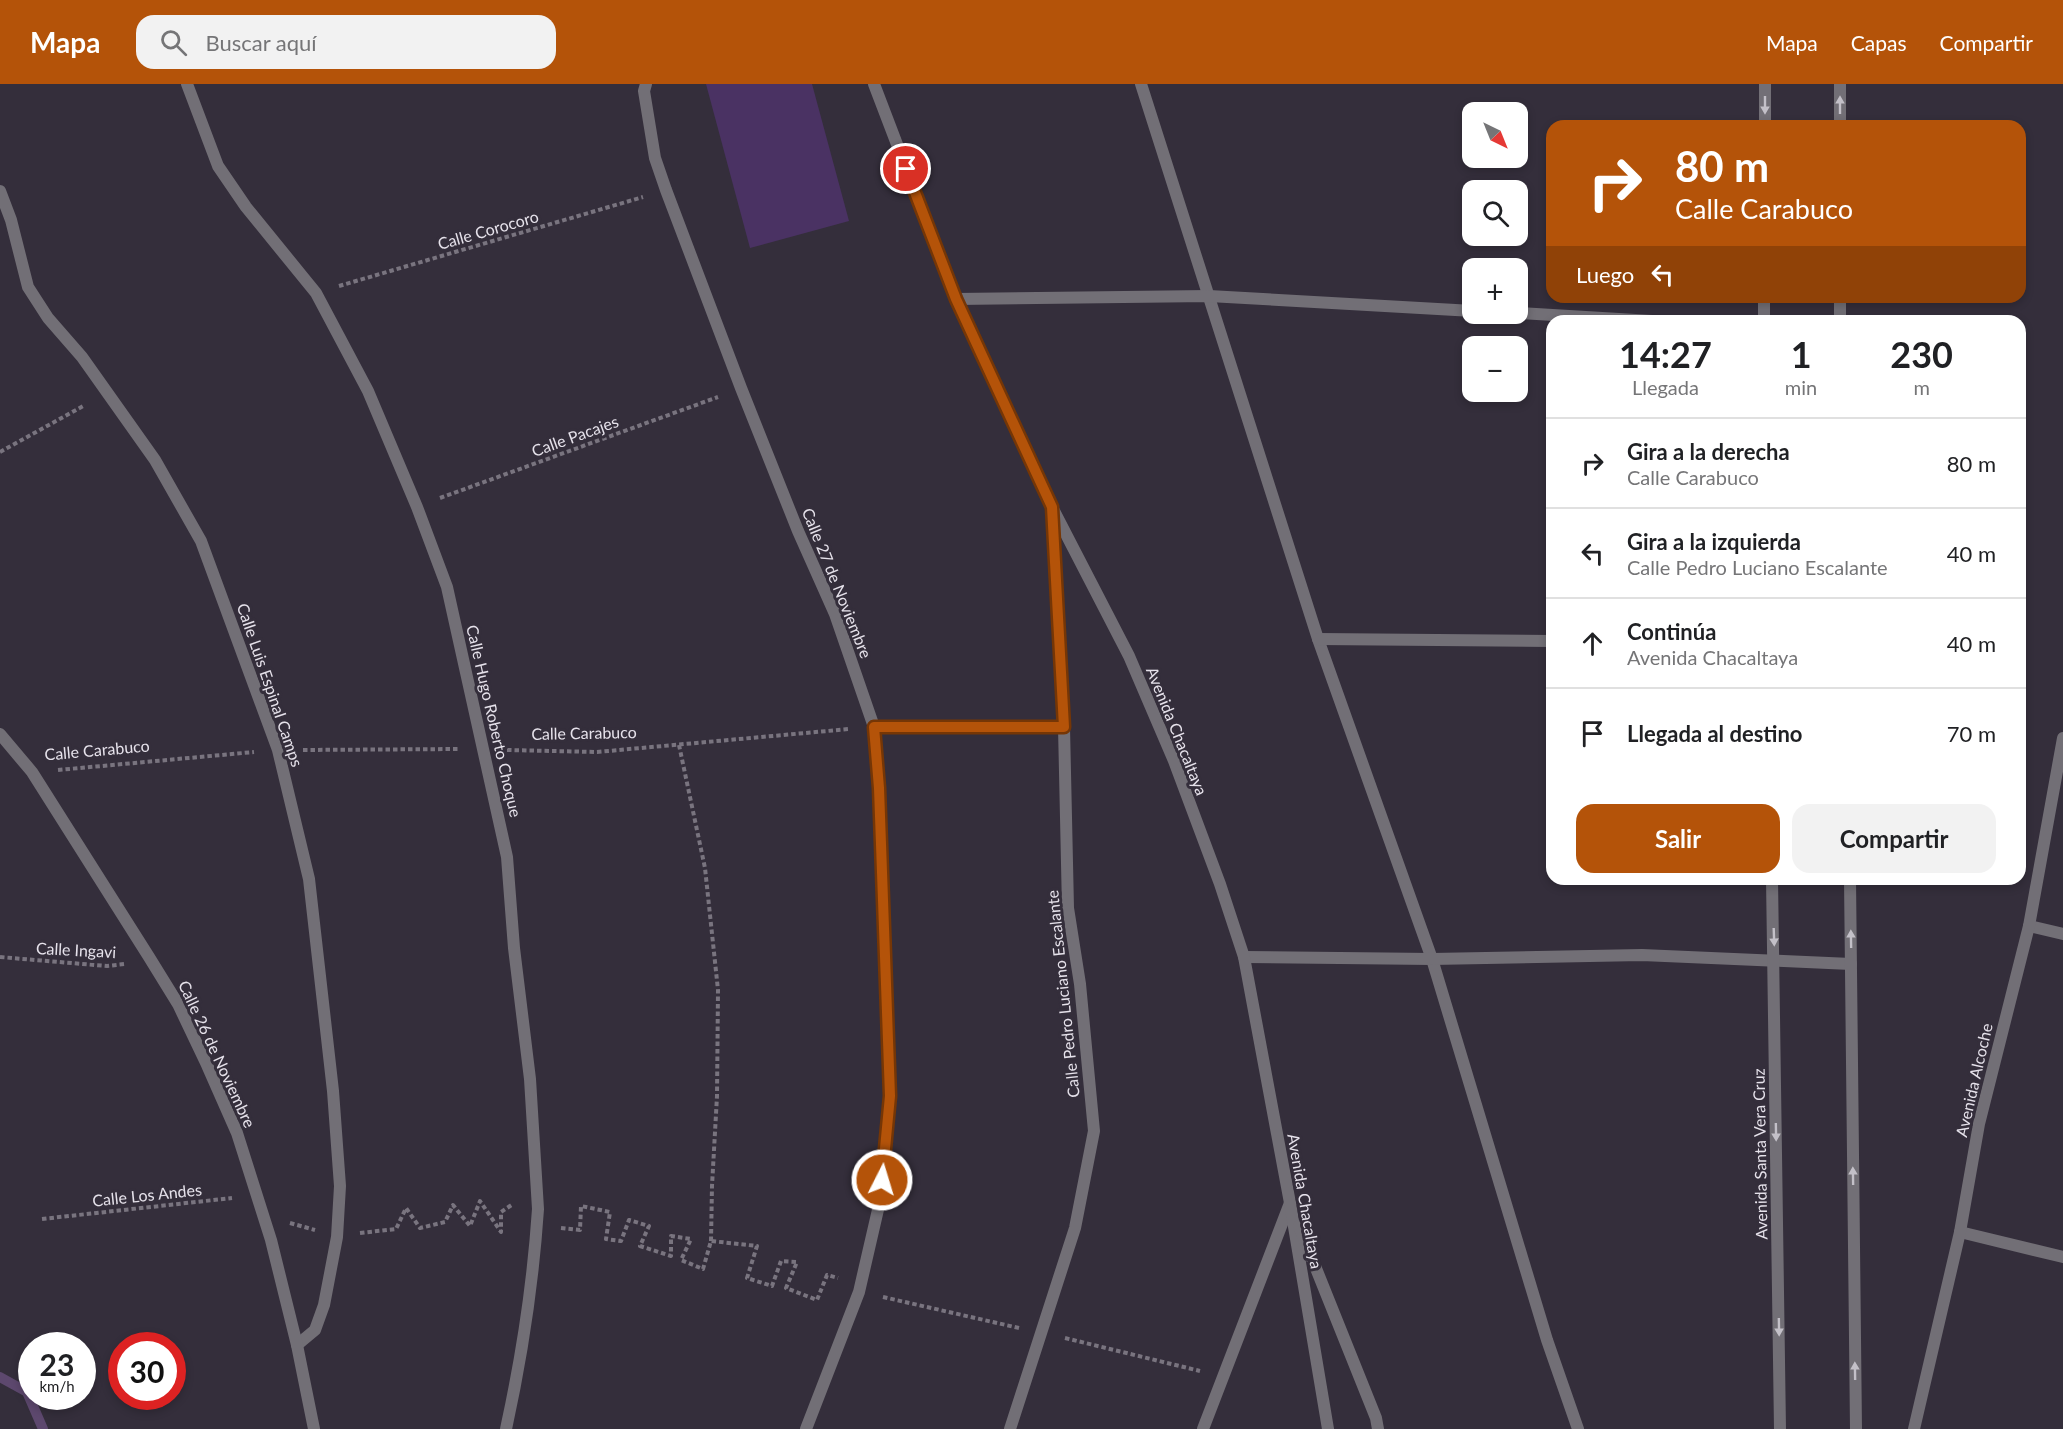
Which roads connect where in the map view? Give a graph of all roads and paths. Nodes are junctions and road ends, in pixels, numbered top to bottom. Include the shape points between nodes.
1 (187, 84) edge
2 (646, 84) edge
3 (874, 84) edge
4 (1142, 84) edge
5 (1765, 84) edge
6 (1840, 84) edge
7 (1765, 120) edge
8 (1840, 120) edge
9 (666, 190) junction
10 (0, 191) edge
11 (316, 293) junction
12 (1209, 296) junction
13 (956, 299) junction
14 (1462, 310) edge
15 (1528, 314) edge
16 (1552, 315) edge
17 (741, 388) junction
18 (106, 392) junction
19 (0, 452) edge
20 (417, 507) junction
21 (1052, 507) junction
22 (1318, 639) junction
23 (1546, 641) edge
24 (874, 727) junction
25 (1064, 727) junction
26 (0, 735) edge
27 (2063, 738) edge
28 (679, 745) junction
29 (483, 749) junction
30 (278, 750) junction
31 (32, 772) junction
32 (1772, 885) edge
33 (1850, 885) edge
34 (2028, 926) junction
35 (2063, 934) edge
36 (0, 957) edge
37 (149, 957) junction
38 (1244, 957) junction
39 (1432, 959) junction
40 (1774, 962) junction
41 (1851, 964) junction
42 (256, 1195) junction
43 (1290, 1203) junction
44 (42, 1219) dead end
45 (537, 1226) junction
46 (1960, 1232) junction
47 (337, 1237) junction
48 (271, 1240) junction
49 (711, 1240) junction
50 (2063, 1257) edge
51 (854, 1302) junction
52 (297, 1344) junction
53 (314, 1429) edge
54 (506, 1429) edge
55 (806, 1429) edge
56 (1010, 1429) edge
57 (1203, 1429) edge
58 (1328, 1429) edge
59 (1378, 1429) edge
60 (1578, 1429) edge
61 (1780, 1429) edge
62 (1856, 1429) edge
63 (1914, 1429) edge

1 - 11 street, Calle Hugo Roberto Choque via 218,166
2 - 9 street, Calle 27 de Noviembre via 655,158
3 - 13 street, Avenida Chacaltaya
4 - 12 street
5 -> 7 street
8 -> 6 street
9 - 11 path, Calle Corocoro
9 - 17 street, Calle 27 de Noviembre
10 - 18 street, Calle Luis Espinal Camps via 28,287
11 - 20 street, Calle Hugo Roberto Choque via 369,391
12 - 13 street
12 - 14 street
12 - 22 street
13 - 21 street, Avenida Chacaltaya
15 - 16 street
17 - 20 path, Calle Pacajes
17 - 24 street, Calle 27 de Noviembre via 835,614
18 - 19 path
18 - 30 street, Calle Luis Espinal Camps via 155,460 201,541
20 - 29 street, Calle Hugo Roberto Choque via 447,587
21 - 25 street, Calle Pedro Luciano Escalante
21 - 38 street, Avenida Chacaltaya via 1138,677 1174,761
22 - 23 street
22 - 39 street
24 - 25 street
24 - 28 path, Calle Carabuco
24 - 51 street, Calle 27 de Noviembre via 890,1096 880,1201
25 - 56 street, Calle Pedro Luciano Escalante via 1068,908 1080,984 1094,1131 1075,1228
26 - 31 street, Calle 26 de Noviembre
27 - 34 street, Avenida Alcoche
28 - 29 path, Calle Carabuco via 597,752
28 - 49 path via 705,868 718,990
29 - 30 path, Calle Carabuco
29 - 45 street, Calle Hugo Roberto Choque via 507,857 530,1079
30 - 31 path, Calle Carabuco
30 - 47 street, Calle Luis Espinal Camps via 309,879 333,1091 340,1186
31 - 37 street, Calle 26 de Noviembre
32 -> 40 street, Avenida Santa Vera Cruz
41 -> 33 street
34 - 35 street
34 - 46 street, Avenida Alcoche via 1979,1124
36 - 37 path, Calle Ingavi via 107,966
37 - 42 street, Calle 26 de Noviembre via 178,1004 207,1065 237,1132
38 - 39 street
38 - 43 street, Avenida Chacaltaya
39 - 40 street via 1642,956
39 - 60 street via 1547,1340
40 - 41 street
40 -> 61 street, Avenida Santa Vera Cruz
62 -> 41 street
42 - 44 path, Calle Los Andes
42 - 48 street, Calle 26 de Noviembre
43 - 57 street
43 - 58 street, Avenida Chacaltaya
43 - 59 street
45 - 47 path via 520,1199 501,1212 501,1232 480,1201 470,1226 453,1205 445,1222 420,1228 406,1208 396,1228
45 - 49 path via 580,1230 581,1206 610,1212 606,1239 621,1241 629,1220 650,1226 640,1246 670,1256 671,1236 691,1239 681,1260 704,1269
45 - 54 street, Calle Hugo Roberto Choque via 532,1290
46 - 50 street
46 - 63 street, Avenida Alcoche
47 - 48 path via 285,1221 291,1236
47 - 52 street, Calle Luis Espinal Camps via 324,1305 315,1330
48 - 52 street, Calle 26 de Noviembre
49 - 51 path via 757,1246 747,1278 772,1286 781,1261 796,1262 786,1288 817,1300 827,1275 845,1280 842,1296
51 - 55 street, Calle 27 de Noviembre
52 - 53 street, Calle 26 de Noviembre

